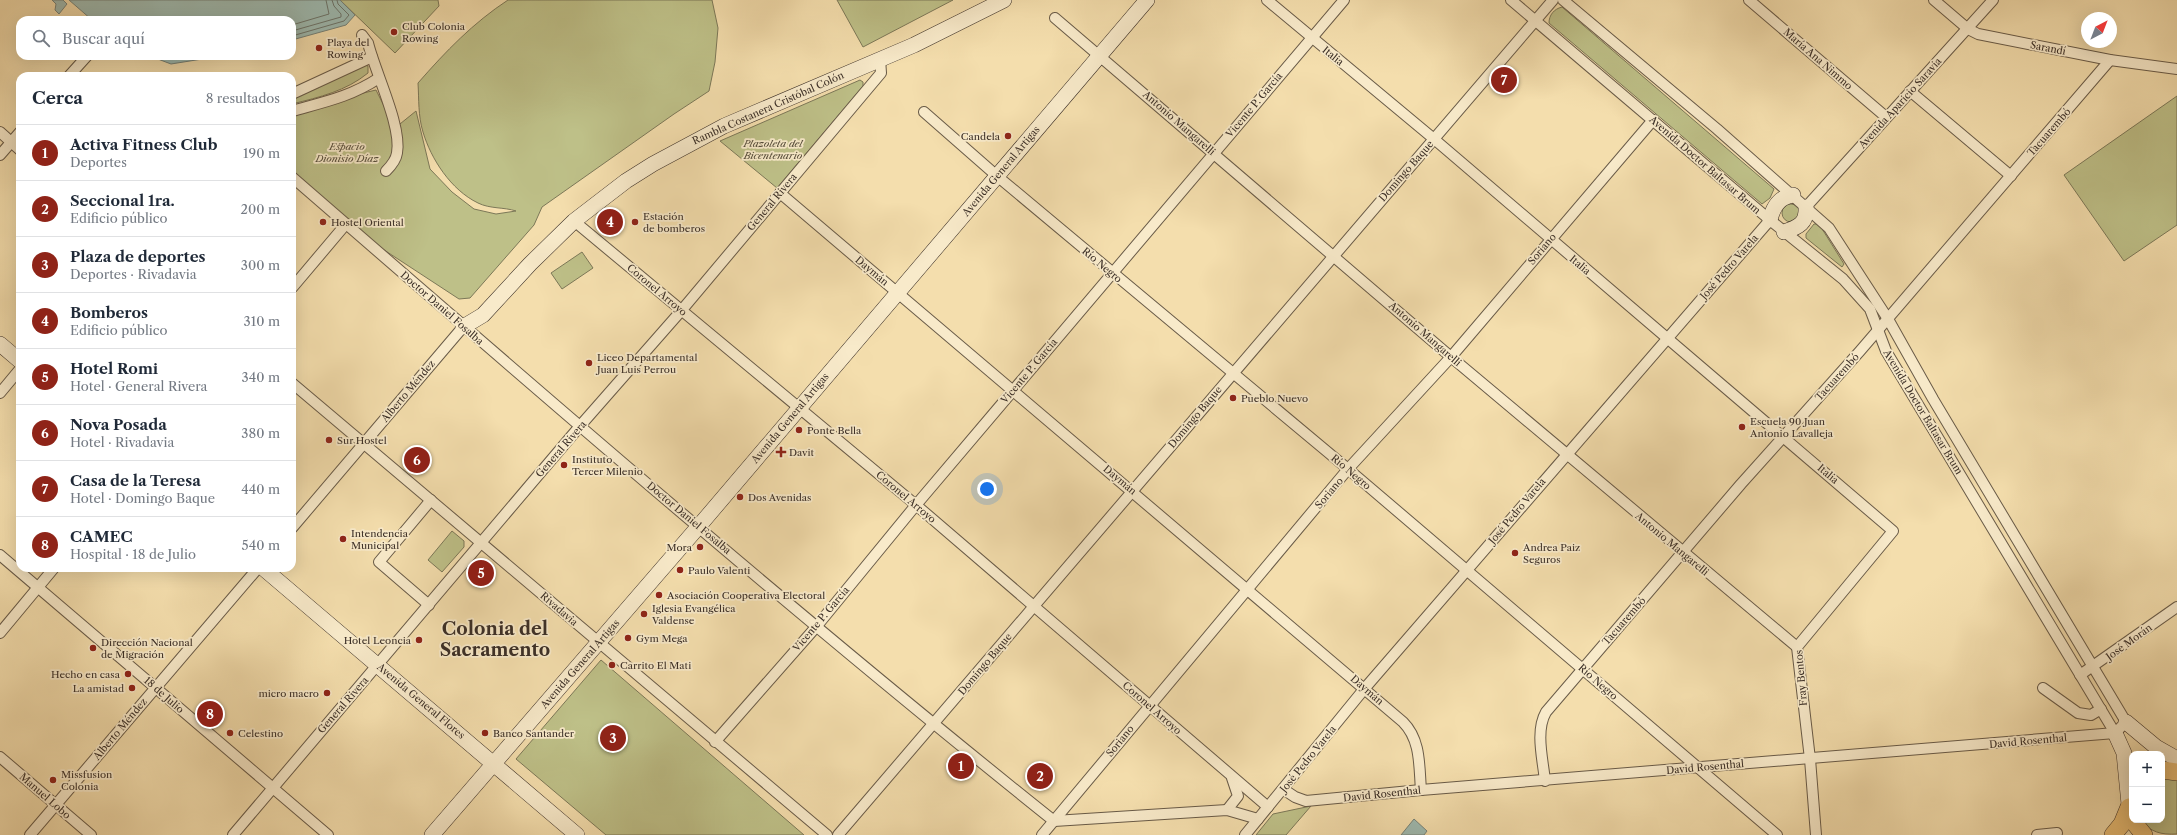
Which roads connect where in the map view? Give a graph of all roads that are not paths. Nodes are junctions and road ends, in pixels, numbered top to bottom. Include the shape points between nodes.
1 (1004, 0) edge
2 (1147, 0) edge
3 (1267, 0) edge
4 (1344, 0) edge
5 (1511, 0) edge
6 (1553, 0) edge
7 (1563, 0) edge
8 (1749, 0) edge
9 (1934, 0) edge
10 (1994, 0) edge
11 (1055, 18) dead end
12 (1535, 20) junction
13 (1968, 29) junction
14 (362, 35) dead end
15 (1311, 38) junction
16 (1100, 55) junction
17 (372, 57) junction
18 (880, 59) junction
19 (83, 60) edge
20 (2110, 60) junction
21 (2177, 69) edge
22 (73, 72) edge
23 (379, 78) junction
24 (1910, 91) junction
25 (296, 92) edge
26 (296, 111) edge
27 (924, 112) dead end
28 (1886, 118) junction
29 (1653, 120) junction
30 (0, 132) edge
31 (16, 136) edge
32 (1434, 139) junction
33 (11, 142) junction
34 (16, 146) edge
35 (1214, 153) junction
36 (0, 155) edge
37 (386, 171) dead end
38 (997, 176) junction
39 (2011, 176) junction
40 (296, 180) edge
41 (780, 193) junction
42 (1793, 195) junction
43 (1806, 207) junction
44 (1770, 220) junction
45 (574, 221) junction
46 (346, 224) junction
47 (1784, 232) junction
48 (1551, 240) junction
49 (1332, 255) junction
50 (1112, 274) junction
51 (296, 283) edge
52 (897, 292) junction
53 (682, 311) junction
54 (1888, 319) junction
55 (463, 327) junction
56 (1878, 330) junction
57 (1667, 339) junction
58 (0, 344) edge
59 (1451, 357) junction
60 (16, 358) edge
61 (1232, 373) junction
62 (16, 374) edge
63 (296, 386) edge
64 (1013, 390) junction
65 (0, 393) edge
66 (798, 407) junction
67 (580, 426) junction
68 (1784, 437) junction
69 (363, 444) junction
70 (1566, 454) junction
71 (1348, 469) junction
72 (1132, 491) junction
73 (431, 500) junction
74 (916, 505) junction
75 (296, 523) edge
76 (699, 526) junction
77 (1894, 531) joint
78 (481, 542) junction
79 (1682, 553) junction
80 (0, 555) edge
81 (16, 568) edge
82 (1466, 571) junction
83 (20, 572) edge
84 (51, 572) edge
85 (255, 572) edge
86 (269, 572) edge
87 (38, 587) junction
88 (1247, 589) junction
89 (428, 605) junction
90 (1034, 606) junction
91 (2177, 607) edge
92 (816, 626) junction
93 (0, 633) edge
94 (599, 643) junction
95 (1796, 647) junction
96 (378, 665) junction
97 (2093, 667) junction
98 (1582, 669) junction
99 (2080, 675) junction
100 (156, 687) junction
101 (1365, 688) junction
102 (2043, 688) dead end
103 (1149, 706) junction
104 (2101, 709) junction
105 (2126, 722) junction
106 (933, 725) junction
107 (2115, 733) junction
108 (715, 742) junction
109 (2146, 751) edge
110 (0, 757) edge
111 (1810, 759) junction
112 (494, 764) junction
113 (2170, 767) edge
114 (1697, 768) junction
115 (1232, 778) junction
116 (1545, 781) junction
117 (272, 787) junction
118 (1283, 789) junction
119 (1421, 790) junction
120 (2129, 793) edge
121 (56, 805) junction
122 (1268, 807) junction
123 (1227, 810) junction
124 (2129, 812) edge
125 (1258, 819) junction
126 (1054, 821) junction
127 (2138, 823) edge
128 (2053, 834) edge
129 (30, 835) edge
130 (91, 835) edge
131 (233, 835) edge
132 (328, 835) edge
133 (432, 835) edge
134 (577, 835) edge
135 (826, 835) edge
136 (838, 835) edge
137 (1042, 835) edge
138 (1246, 835) edge
139 (1777, 835) edge
140 (1816, 835) edge
141 (2037, 835) edge
142 (2113, 835) edge
143 (2144, 835) edge

1 - 18 street, Rambla Costanera Cristóbal Colón via 961,23
2 - 16 street, Avenida General Artigas
3 - 15 street, Italia
4 - 15 street, Vicente P. García
5 - 12 street, Avenida Doctor Baltasar Brum
6 - 12 street, Domingo Baque
7 - 42 street, Avenida Doctor Baltasar Brum
8 - 28 street, María Ana Nimmo
9 - 13 street
10 - 13 street, Avenida Aparicio Saravia
11 - 16 street, Antonio Mangarelli
12 - 29 street, Avenida Doctor Baltasar Brum
12 - 32 street, Domingo Baque
13 - 20 street, Sarandí via 1978,34
13 - 24 street, Avenida Aparicio Saravia
14 - 17 street via 368,43
15 - 32 street, Italia
15 - 35 street, Vicente P. García
16 - 35 street, Antonio Mangarelli
16 - 38 street, Avenida General Artigas
17 - 23 street
17 - 25 street
18 - 41 street, General Rivera via 881,74
18 - 45 street, Rambla Costanera Cristóbal Colón via 724,126 678,149 626,182
19 - 22 street
20 - 21 street, Sarandí
20 - 39 street, Tacuarembó
23 - 26 street via 342,98
23 - 37 street via 397,142 394,161
24 - 28 street, Avenida Aparicio Saravia
24 - 39 street
27 - 38 street, Río Negro
28 - 43 street, Avenida Aparicio Saravia
29 - 44 street, Avenida Doctor Baltasar Brum
29 - 48 street, Soriano
30 - 33 street
31 - 33 street
32 - 48 street, Italia
32 - 49 street, Domingo Baque
33 - 34 street
33 - 36 street
35 - 49 street, Antonio Mangarelli
35 - 50 street, Vicente P. García
38 - 50 street, Río Negro
38 - 52 street, Avenida General Artigas
39 - 54 street, Tacuarembó
40 - 46 street, Doctor Daniel Fosalba
41 - 52 street, Daymán
41 - 53 street, General Rivera
42 - 43 street, Avenida Doctor Baltasar Brum
42 - 44 street, José Pedro Varela via 1781,199
43 - 47 street via 1807,215 1802,224
43 - 54 street, Avenida Doctor Baltasar Brum via 1829,228
44 - 47 street, Avenida Doctor Baltasar Brum
44 - 57 street, José Pedro Varela
45 - 53 street, Coronel Arroyo
45 - 55 street, Rambla Costanera Cristóbal Colón via 483,315
46 - 51 street
46 - 55 street, Doctor Daniel Fosalba
47 - 56 street, Avenida Doctor Baltasar Brum via 1854,290 1870,309
48 - 57 street, Italia
48 - 59 street, Soriano
49 - 59 street, Antonio Mangarelli
49 - 61 street, Domingo Baque
50 - 61 street, Río Negro
50 - 64 street, Vicente P. García
52 - 64 street, Daymán
52 - 66 street, Avenida General Artigas
53 - 66 street, Coronel Arroyo
53 - 67 street, General Rivera
54 - 56 street, Tacuarembó
54 - 97 street, Avenida Doctor Baltasar Brum
55 - 67 street, Doctor Daniel Fosalba
55 - 69 street, Alberto Méndez
56 - 68 street, Tacuarembó
56 - 99 street, Avenida Doctor Baltasar Brum via 1886,351
57 - 68 street, Italia
57 - 70 street, José Pedro Varela
58 - 60 street
59 - 70 street, Antonio Mangarelli
59 - 71 street, Soriano
61 - 71 street, Río Negro
61 - 72 street, Domingo Baque
62 - 65 street
63 - 69 street, Rivadavia
64 - 72 street, Daymán
64 - 74 street, Vicente P. García
66 - 74 street, Coronel Arroyo
66 - 76 street, Avenida General Artigas
67 - 76 street, Doctor Daniel Fosalba
67 - 78 street, General Rivera
68 - 77 street, Italia
68 - 79 street, Tacuarembó
69 - 73 street, Rivadavia
69 - 75 street, Alberto Méndez
70 - 79 street, Antonio Mangarelli
70 - 82 street, José Pedro Varela
71 - 82 street, Río Negro
71 - 88 street, Soriano
72 - 88 street, Daymán
72 - 90 street, Domingo Baque
73 - 78 street, Rivadavia
73 - 89 street via 379,562
74 - 90 street, Coronel Arroyo
74 - 92 street, Vicente P. García
76 - 92 street, Doctor Daniel Fosalba
76 - 94 street, Avenida General Artigas
77 - 95 street, Fray Bentos
78 - 89 street, General Rivera
78 - 94 street, Rivadavia
79 - 95 street, Antonio Mangarelli
79 - 98 street, Tacuarembó
80 - 81 street, 18 de Julio
82 - 98 street, Río Negro
82 - 101 street, José Pedro Varela
83 - 87 street, 18 de Julio
84 - 87 street
85 - 100 street, Alberto Méndez
86 - 96 street, Avenida General Flores
87 - 93 street
87 - 100 street, 18 de Julio
88 - 101 street, Daymán
88 - 103 street, Soriano
89 - 96 street, General Rivera
90 - 103 street, Coronel Arroyo
90 - 106 street, Domingo Baque
91 - 97 street, José Morán
92 - 106 street, Doctor Daniel Fosalba
92 - 108 street, Vicente P. García
94 - 108 street, Rivadavia
94 - 112 street, Avenida General Artigas
95 - 111 street, Fray Bentos
96 - 112 street, Avenida General Flores
96 - 117 street, General Rivera
97 - 99 street, José Morán
97 - 105 street, Avenida Doctor Baltasar Brum
98 - 114 street, Río Negro
98 - 116 street, Tacuarembó via 1542,718
99 - 104 street, Avenida Doctor Baltasar Brum
100 - 117 street, 18 de Julio
100 - 121 street, Alberto Méndez
101 - 118 street, José Pedro Varela
101 - 119 street, Daymán via 1413,734 1417,744
102 - 104 street via 2078,713 2091,715
103 - 115 street, Coronel Arroyo
103 - 126 street, Soriano
104 - 107 street, Avenida Doctor Baltasar Brum
105 - 107 street
105 - 109 street, Avenida Doctor Baltasar Brum via 2134,740
105 - 113 street, Avenida Doctor Baltasar Brum via 2156,747
106 - 126 street, Doctor Daniel Fosalba
106 - 136 street, Domingo Baque
107 - 111 street, David Rosenthal
107 - 120 street, Avenida Doctor Baltasar Brum via 2124,754
108 - 135 street, Rivadavia
110 - 121 street, Manuel Lobo
111 - 114 street, David Rosenthal
111 - 140 street, Fray Bentos
112 - 133 street, Avenida General Artigas
112 - 134 street, Avenida General Flores
114 - 116 street, David Rosenthal
114 - 139 street, Río Negro
115 - 122 street, Coronel Arroyo
115 - 123 street via 1238,796
116 - 119 street, David Rosenthal
117 - 131 street, General Rivera
117 - 132 street, 18 de Julio
118 - 119 street, David Rosenthal via 1306,801
118 - 122 street, José Pedro Varela
121 - 129 street, Alberto Méndez
121 - 130 street, Manuel Lobo
122 - 125 street, José Pedro Varela
123 - 125 street
123 - 126 street
124 - 142 main road
125 - 138 street, José Pedro Varela
126 - 137 street, Soriano
127 - 143 main road
128 - 141 street

